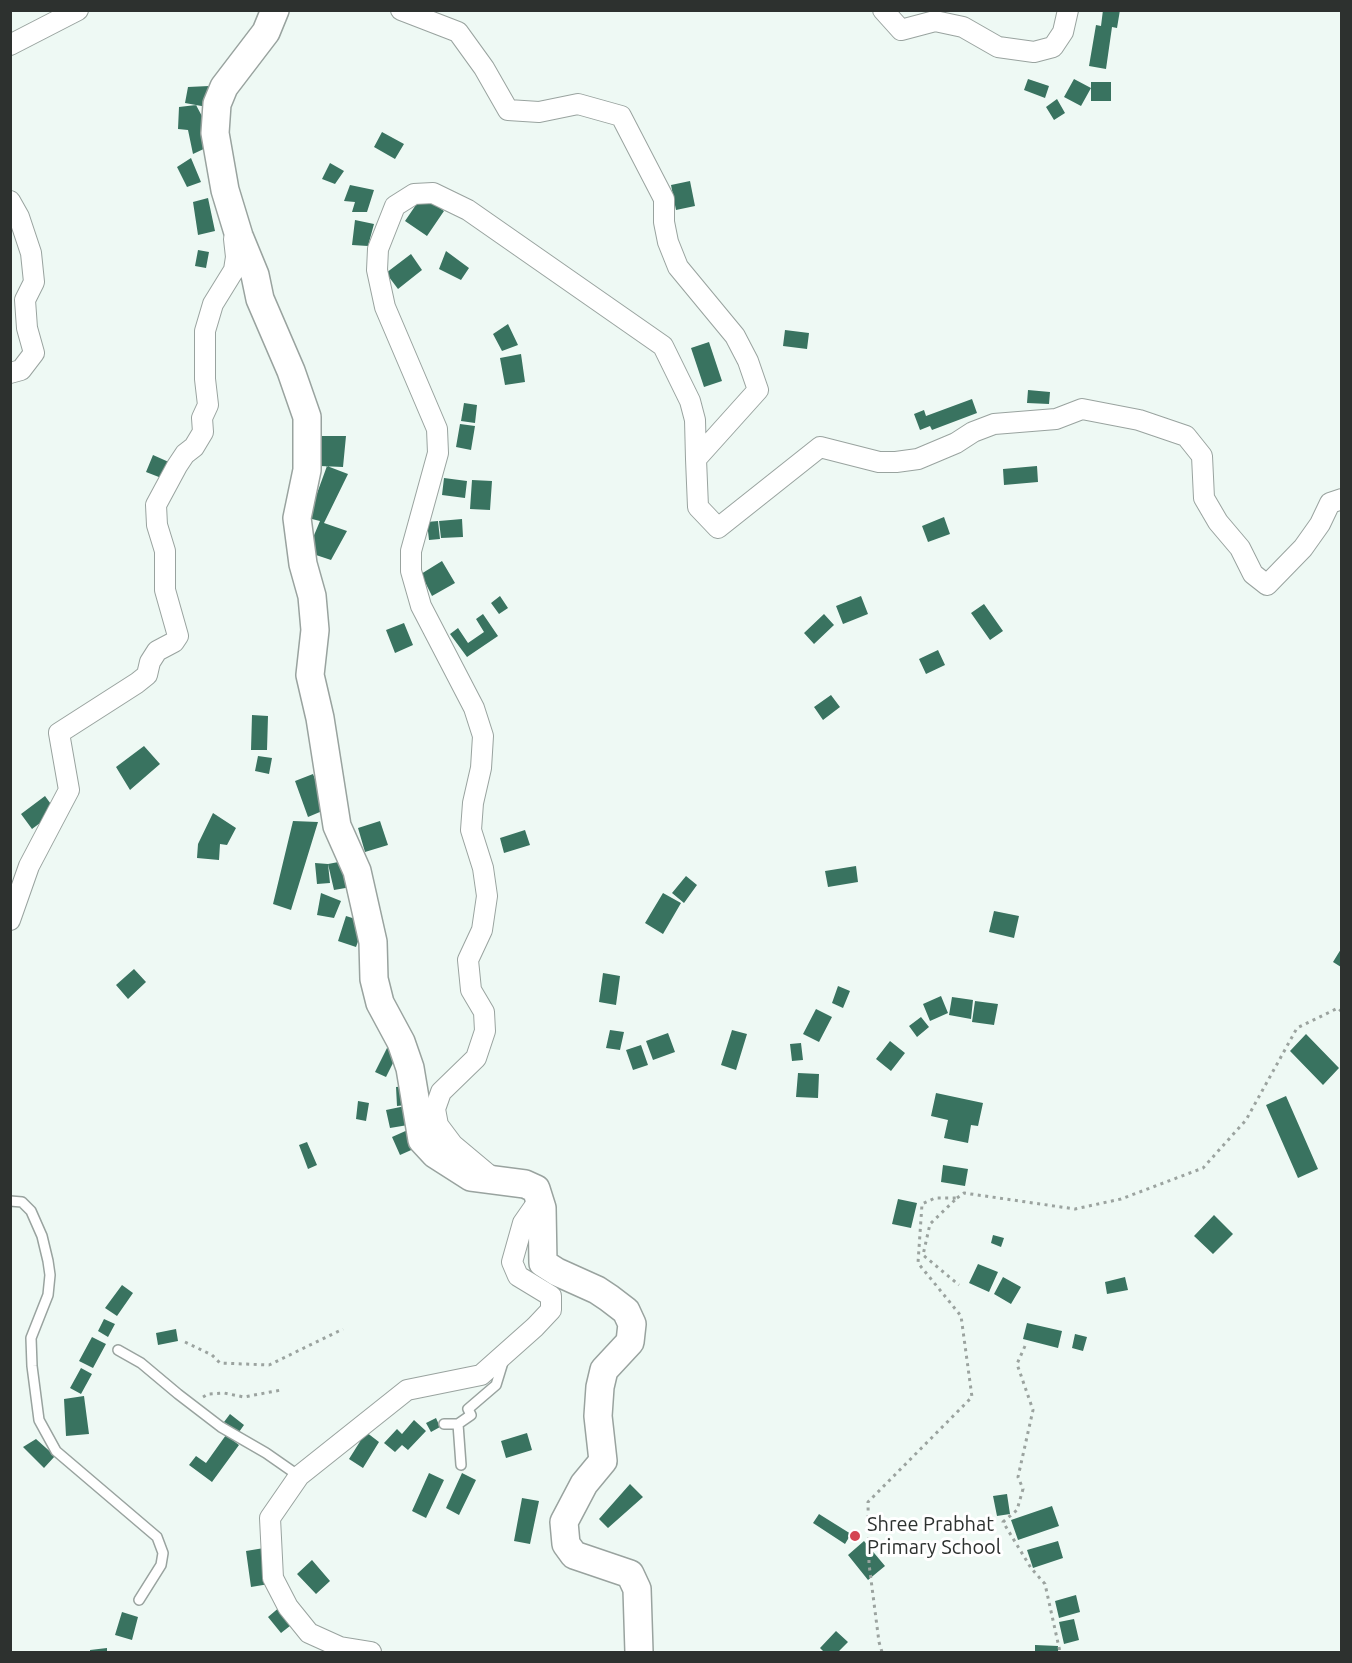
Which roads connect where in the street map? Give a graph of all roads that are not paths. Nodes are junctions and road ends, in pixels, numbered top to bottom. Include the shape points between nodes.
1 (78, 10) edge
2 (275, 10) edge
3 (401, 10) edge
4 (883, 10) edge
5 (1068, 10) edge
6 (10, 45) edge
7 (10, 201) edge
8 (239, 236) junction
9 (10, 374) edge
10 (696, 459) junction
11 (1341, 499) edge
12 (10, 920) edge
13 (496, 1180) junction
14 (539, 1200) junction
15 (10, 1201) edge
16 (118, 1350) dead end
17 (506, 1354) junction
18 (444, 1424) dead end
19 (458, 1424) junction
20 (461, 1465) dead end
21 (299, 1476) junction
22 (139, 1600) dead end
23 (371, 1653) edge
24 (639, 1653) edge

1 - 6 street
2 - 8 main road via 266,32 224,87 217,104 215,133 225,190
3 - 10 street via 458,32 508,110 539,112 578,104 621,116 664,198 668,242 678,267 735,336 758,390
4 - 5 street via 901,30 935,21 963,27 998,47 1034,52 1053,47 1064,32
7 - 9 street via 31,253 34,282 25,300 34,352 21,370
8 - 12 street via 233,239 234,270 213,304 205,331 208,405 202,418 203,432 177,466 156,505 165,551 165,590 178,636 157,651 147,675 59,734 69,790 29,866
8 - 13 main road via 306,417 307,470 297,518 314,619 310,675 337,826 357,870 373,942 374,980 380,1004 410,1068 422,1140 435,1154 471,1177
10 - 11 street via 698,507 718,528 820,447 879,462 896,462 918,459 994,424 1056,419 1082,409 1139,420 1186,436 1202,456 1204,498 1240,548 1253,574 1267,585 1303,548 1330,503
10 - 13 street via 695,420 690,401 663,346 468,210 433,193 414,194 395,206 378,249 377,270 385,307 436,429 438,453 411,551 411,572 421,606 474,708 483,736 482,768 471,830 487,896 482,930 468,960 471,990 484,1012 485,1031 476,1058 441,1092 435,1109 438,1125 453,1145
13 - 14 main road via 536,1189
14 - 17 street via 523,1223 512,1263 518,1276 550,1296 551,1310
14 - 24 main road via 544,1229 543,1263 609,1298 626,1311 632,1324 630,1342 604,1370 600,1388 598,1416 603,1461 584,1484 564,1522 566,1544 574,1555 630,1574 637,1589
15 - 22 lane via 22,1202 31,1211 42,1236 50,1275 48,1295 31,1338 39,1420 56,1451 157,1537 163,1553 160,1565
16 - 21 lane via 141,1363 221,1427
17 - 19 lane via 496,1385 468,1409 471,1416
17 - 21 street via 481,1375 407,1390
18 - 19 lane
19 - 20 lane
21 - 23 street via 270,1518 273,1578 309,1633 340,1647

